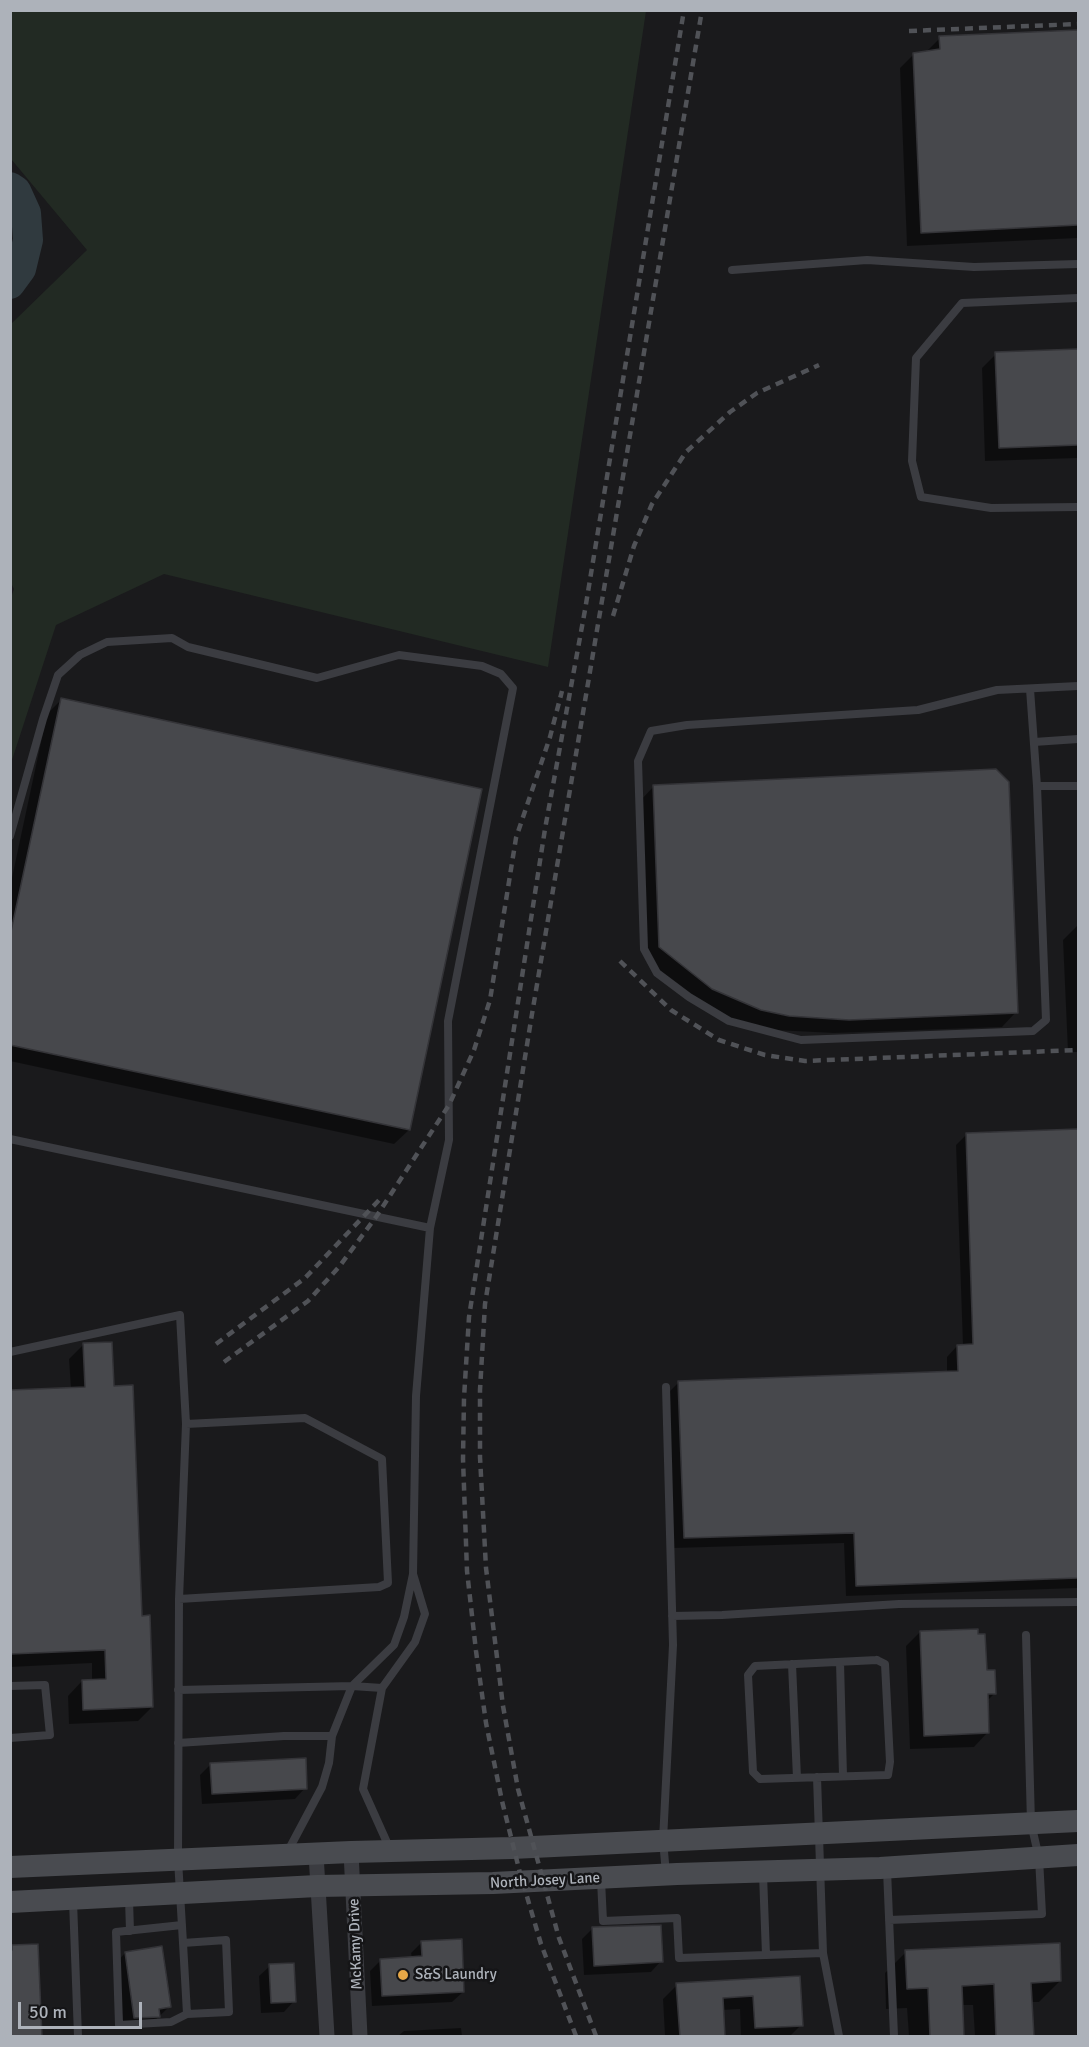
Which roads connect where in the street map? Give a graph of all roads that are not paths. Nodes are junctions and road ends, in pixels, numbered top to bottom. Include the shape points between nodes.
1 (1078, 264) edge
2 (732, 270) dead end
3 (1078, 298) edge
4 (1078, 507) edge
5 (1078, 686) edge
6 (1030, 688) junction
7 (1078, 739) edge
8 (1034, 742) junction
9 (1037, 786) junction
10 (1078, 786) edge
11 (10, 836) edge
12 (10, 1139) edge
13 (430, 1228) junction
14 (10, 1352) edge
15 (666, 1387) dead end
16 (186, 1424) junction
17 (412, 1574) junction
18 (179, 1599) junction
19 (1078, 1602) edge
20 (672, 1616) junction
21 (1026, 1635) dead end
22 (840, 1662) junction
23 (792, 1664) junction
24 (10, 1686) edge
25 (352, 1686) junction
26 (382, 1688) junction
27 (177, 1690) junction
28 (332, 1736) junction
29 (10, 1738) edge
30 (177, 1743) junction
31 (843, 1776) junction
32 (817, 1777) junction
33 (797, 1778) junction
34 (1078, 1821) edge
35 (1031, 1824) junction
36 (818, 1833) junction
37 (663, 1840) junction
38 (391, 1851) junction
39 (351, 1852) junction
40 (316, 1854) junction
41 (1078, 1855) edge
42 (285, 1856) junction
43 (1039, 1858) junction
44 (178, 1860) junction
45 (10, 1867) edge
46 (886, 1868) junction
47 (819, 1870) junction
48 (763, 1872) junction
49 (666, 1875) junction
50 (601, 1878) junction
51 (317, 1886) junction
52 (354, 1886) junction
53 (180, 1893) junction
54 (128, 1896) junction
55 (73, 1899) junction
56 (10, 1902) edge
57 (889, 1920) junction
58 (182, 1925) junction
59 (130, 1930) junction
60 (183, 1943) junction
61 (823, 1953) junction
62 (766, 1955) junction
63 (187, 2014) junction
64 (78, 2037) edge
65 (327, 2037) edge
66 (360, 2037) edge
67 (839, 2037) edge
68 (894, 2037) edge

1 - 2 lane via 974,267 867,261
3 - 4 lane via 962,303 916,358 912,461 921,498 991,508
5 - 6 lane
6 - 8 lane
6 - 9 lane via 997,690 918,710 687,725 651,731 638,761 644,949 657,973 729,1021 801,1040 1033,1031 1046,1020
7 - 8 lane
8 - 9 lane
9 - 10 lane
11 - 13 lane via 58,675 80,655 107,642 172,638 188,647 317,678 399,655 482,666 501,674 513,688 448,1022 449,1140
12 - 13 lane
13 - 17 lane via 416,1396
14 - 16 lane via 180,1315
15 - 20 lane
16 - 18 lane
16 - 18 lane via 305,1418 382,1459 388,1583 379,1587
17 - 25 lane via 394,1645
17 - 26 lane via 425,1614 415,1642
18 - 27 lane
19 - 20 lane via 899,1604
20 - 37 lane
21 - 35 lane
22 - 23 lane
22 - 31 lane
22 - 31 lane via 877,1660 885,1664 890,1762 888,1775
23 - 33 lane
23 - 33 lane via 755,1666 748,1675 753,1772 760,1779
24 - 29 lane via 45,1685 50,1735
25 - 26 lane
25 - 27 lane
25 - 28 lane
26 - 38 lane via 363,1789
27 - 30 lane
28 - 30 lane
28 - 42 lane via 322,1787
30 - 44 lane
31 - 32 lane
32 - 33 lane
32 - 36 lane
34 - 35 main road
35 - 36 main road
35 - 43 lane
36 - 37 main road
36 - 47 lane
37 - 38 main road
37 - 49 lane
38 - 39 main road
39 - 40 main road
39 - 52 street, McKamy Drive
40 - 42 main road
40 - 51 street
41 - 43 main road, North Josey Lane
42 - 44 main road
43 - 46 main road, North Josey Lane
43 - 57 lane via 1042,1914
44 - 45 main road
44 - 53 lane
46 - 47 main road, North Josey Lane
46 - 57 lane
47 - 48 main road, North Josey Lane
47 - 61 lane
48 - 49 main road, North Josey Lane
48 - 62 lane
49 - 50 main road, North Josey Lane
50 - 52 main road, North Josey Lane
50 - 62 lane via 603,1921 678,1918 679,1958
51 - 52 main road, North Josey Lane
51 - 53 main road, North Josey Lane
51 - 65 street
52 - 66 street, McKamy Drive
53 - 54 main road, North Josey Lane
53 - 58 lane
54 - 55 main road, North Josey Lane
54 - 59 lane
55 - 56 main road, North Josey Lane
55 - 64 lane
57 - 68 lane
58 - 59 lane
58 - 60 lane
59 - 63 lane via 116,1932 119,2025 171,2022
60 - 63 lane
60 - 63 lane via 226,1940 230,2012
61 - 62 lane
61 - 67 lane

